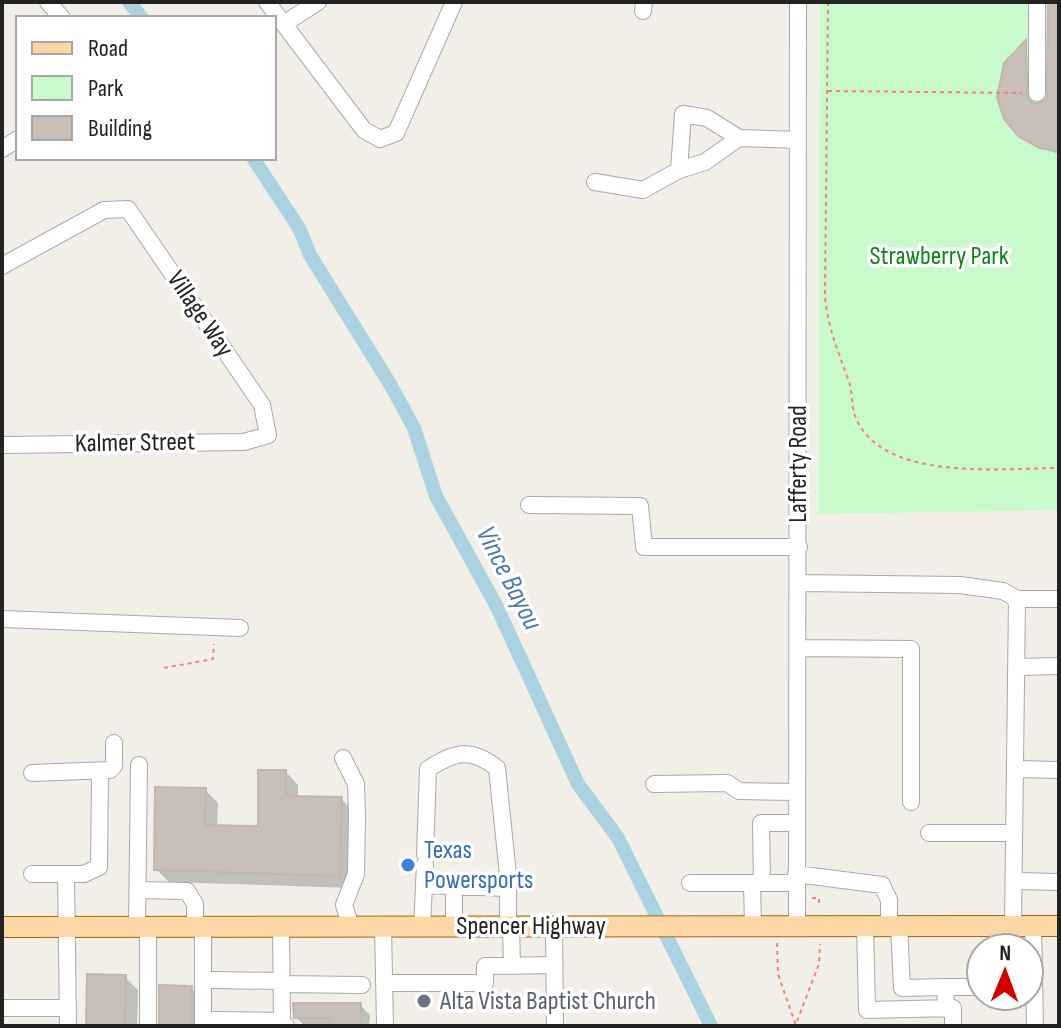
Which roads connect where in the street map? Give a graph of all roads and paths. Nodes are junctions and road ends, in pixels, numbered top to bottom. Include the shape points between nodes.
1 (267, 2) edge
2 (318, 2) edge
3 (454, 2) edge
4 (798, 2) edge
5 (828, 2) edge
6 (1037, 2) edge
7 (285, 23) junction
8 (827, 91) junction
9 (1037, 93) joint
10 (739, 138) junction
11 (798, 140) junction
12 (679, 170) junction
13 (595, 182) dead end
14 (2, 266) edge
15 (268, 435) joint
16 (2, 445) edge
17 (1059, 468) edge
18 (529, 505) dead end
19 (799, 547) junction
20 (799, 583) junction
21 (1017, 599) junction
22 (1059, 599) edge
23 (2, 619) edge
24 (215, 627) junction
25 (240, 628) dead end
26 (798, 648) junction
27 (1059, 666) edge
28 (1016, 667) junction
29 (164, 668) dead end
30 (114, 743) dead end
31 (343, 758) dead end
32 (139, 765) dead end
33 (1015, 769) junction
34 (1059, 770) edge
35 (32, 773) dead end
36 (100, 773) junction
37 (654, 784) dead end
38 (797, 792) junction
39 (911, 802) dead end
40 (796, 823) junction
41 (929, 833) dead end
42 (1014, 833) junction
43 (32, 874) dead end
44 (66, 874) junction
45 (796, 878) junction
46 (1014, 881) junction
47 (1059, 882) edge
48 (690, 883) dead end
49 (757, 883) junction
50 (424, 885) junction
51 (454, 886) junction
52 (508, 888) junction
53 (138, 890) junction
54 (812, 898) dead end
55 (819, 904) dead end
56 (510, 926) junction
57 (554, 926) junction
58 (753, 926) junction
59 (797, 926) junction
60 (865, 926) junction
61 (894, 926) junction
62 (1023, 926) junction
63 (1059, 926) edge
64 (2, 927) edge
65 (65, 927) junction
66 (142, 927) junction
67 (199, 927) junction
68 (281, 927) junction
69 (351, 927) junction
70 (383, 927) junction
71 (422, 927) junction
72 (454, 927) junction
73 (777, 955) dead end
74 (820, 955) dead end
75 (554, 965) junction
76 (512, 966) junction
77 (213, 980) dead end
78 (281, 982) junction
79 (384, 983) junction
80 (362, 985) dead end
81 (946, 987) junction
82 (965, 987) edge
83 (2, 1008) edge
84 (68, 1008) junction
85 (945, 1009) junction
86 (208, 1023) edge
87 (284, 1024) edge
88 (796, 1024) edge
89 (68, 1026) edge
90 (148, 1026) edge
91 (385, 1026) edge
92 (555, 1026) edge
93 (953, 1026) edge
94 (1035, 1026) edge

1 - 7 street
2 - 7 street
3 - 7 street via 396,133 380,139 364,130
4 - 11 street, Lafferty Road
5 - 8 path
6 - 9 street
8 - 9 path
8 - 17 path via 825,297 828,329 850,383 855,416 887,450 926,465
10 - 11 street
10 - 12 street via 705,162
10 - 12 street via 707,118 683,114
11 - 19 street, Lafferty Road
12 - 13 street via 643,190
14 - 15 street, Village Way via 114,207 128,209 262,405
15 - 16 street, Kalmer Street via 244,442
18 - 19 street via 640,506 644,547
19 - 20 street, Lafferty Road
20 - 21 street via 960,585 1003,591
20 - 26 street, Lafferty Road
21 - 22 street
21 - 28 street
23 - 24 street
24 - 25 street
24 - 29 path via 213,659
26 - 38 street, Lafferty Road
26 - 39 street via 911,649
27 - 28 street
28 - 33 street
30 - 36 street via 114,766
31 - 69 street via 356,784 356,874 344,905
32 - 53 street
33 - 34 street
33 - 42 street
35 - 36 street
36 - 44 street via 99,867
37 - 38 street via 727,783 739,791
38 - 40 street, Lafferty Road
40 - 45 street, Lafferty Road
40 - 49 street via 761,823
41 - 42 street
42 - 46 street
43 - 44 street
44 - 65 street
45 - 49 street
45 - 59 street, Lafferty Road
45 - 61 street via 882,885
46 - 47 street
46 - 62 street
48 - 49 street
49 - 58 street
50 - 51 street
50 - 52 street via 428,769 451,754 482,756 497,768
50 - 71 street
51 - 52 street
51 - 72 street
52 - 56 street
53 - 66 street
53 - 67 street via 187,891
54 - 55 path via 819,898
56 - 57 main road, Spencer Highway
56 - 72 main road, Spencer Highway
56 - 76 street
57 - 58 main road, Spencer Highway
57 - 75 street
58 - 59 main road, Spencer Highway
59 - 60 main road, Spencer Highway
60 - 61 main road, Spencer Highway
60 - 85 street via 867,1010
61 - 62 main road, Spencer Highway
61 - 81 street via 902,988
62 - 63 main road, Spencer Highway
62 - 94 street
64 - 65 main road, Spencer Highway
65 - 66 main road, Spencer Highway
65 - 84 street
66 - 67 main road, Spencer Highway
66 - 90 street
67 - 68 main road, Spencer Highway
67 - 86 street
68 - 69 main road, Spencer Highway
68 - 78 street
69 - 70 main road, Spencer Highway
70 - 71 main road, Spencer Highway
70 - 79 street
71 - 72 main road, Spencer Highway
73 - 88 path via 780,983
74 - 88 path
75 - 76 street
75 - 92 street
76 - 79 street via 485,966 485,983
77 - 78 street
78 - 80 street
78 - 87 street
79 - 91 street
81 - 82 street
81 - 85 street
83 - 84 street
84 - 89 street
85 - 93 street via 953,1008
86 - 87 street

